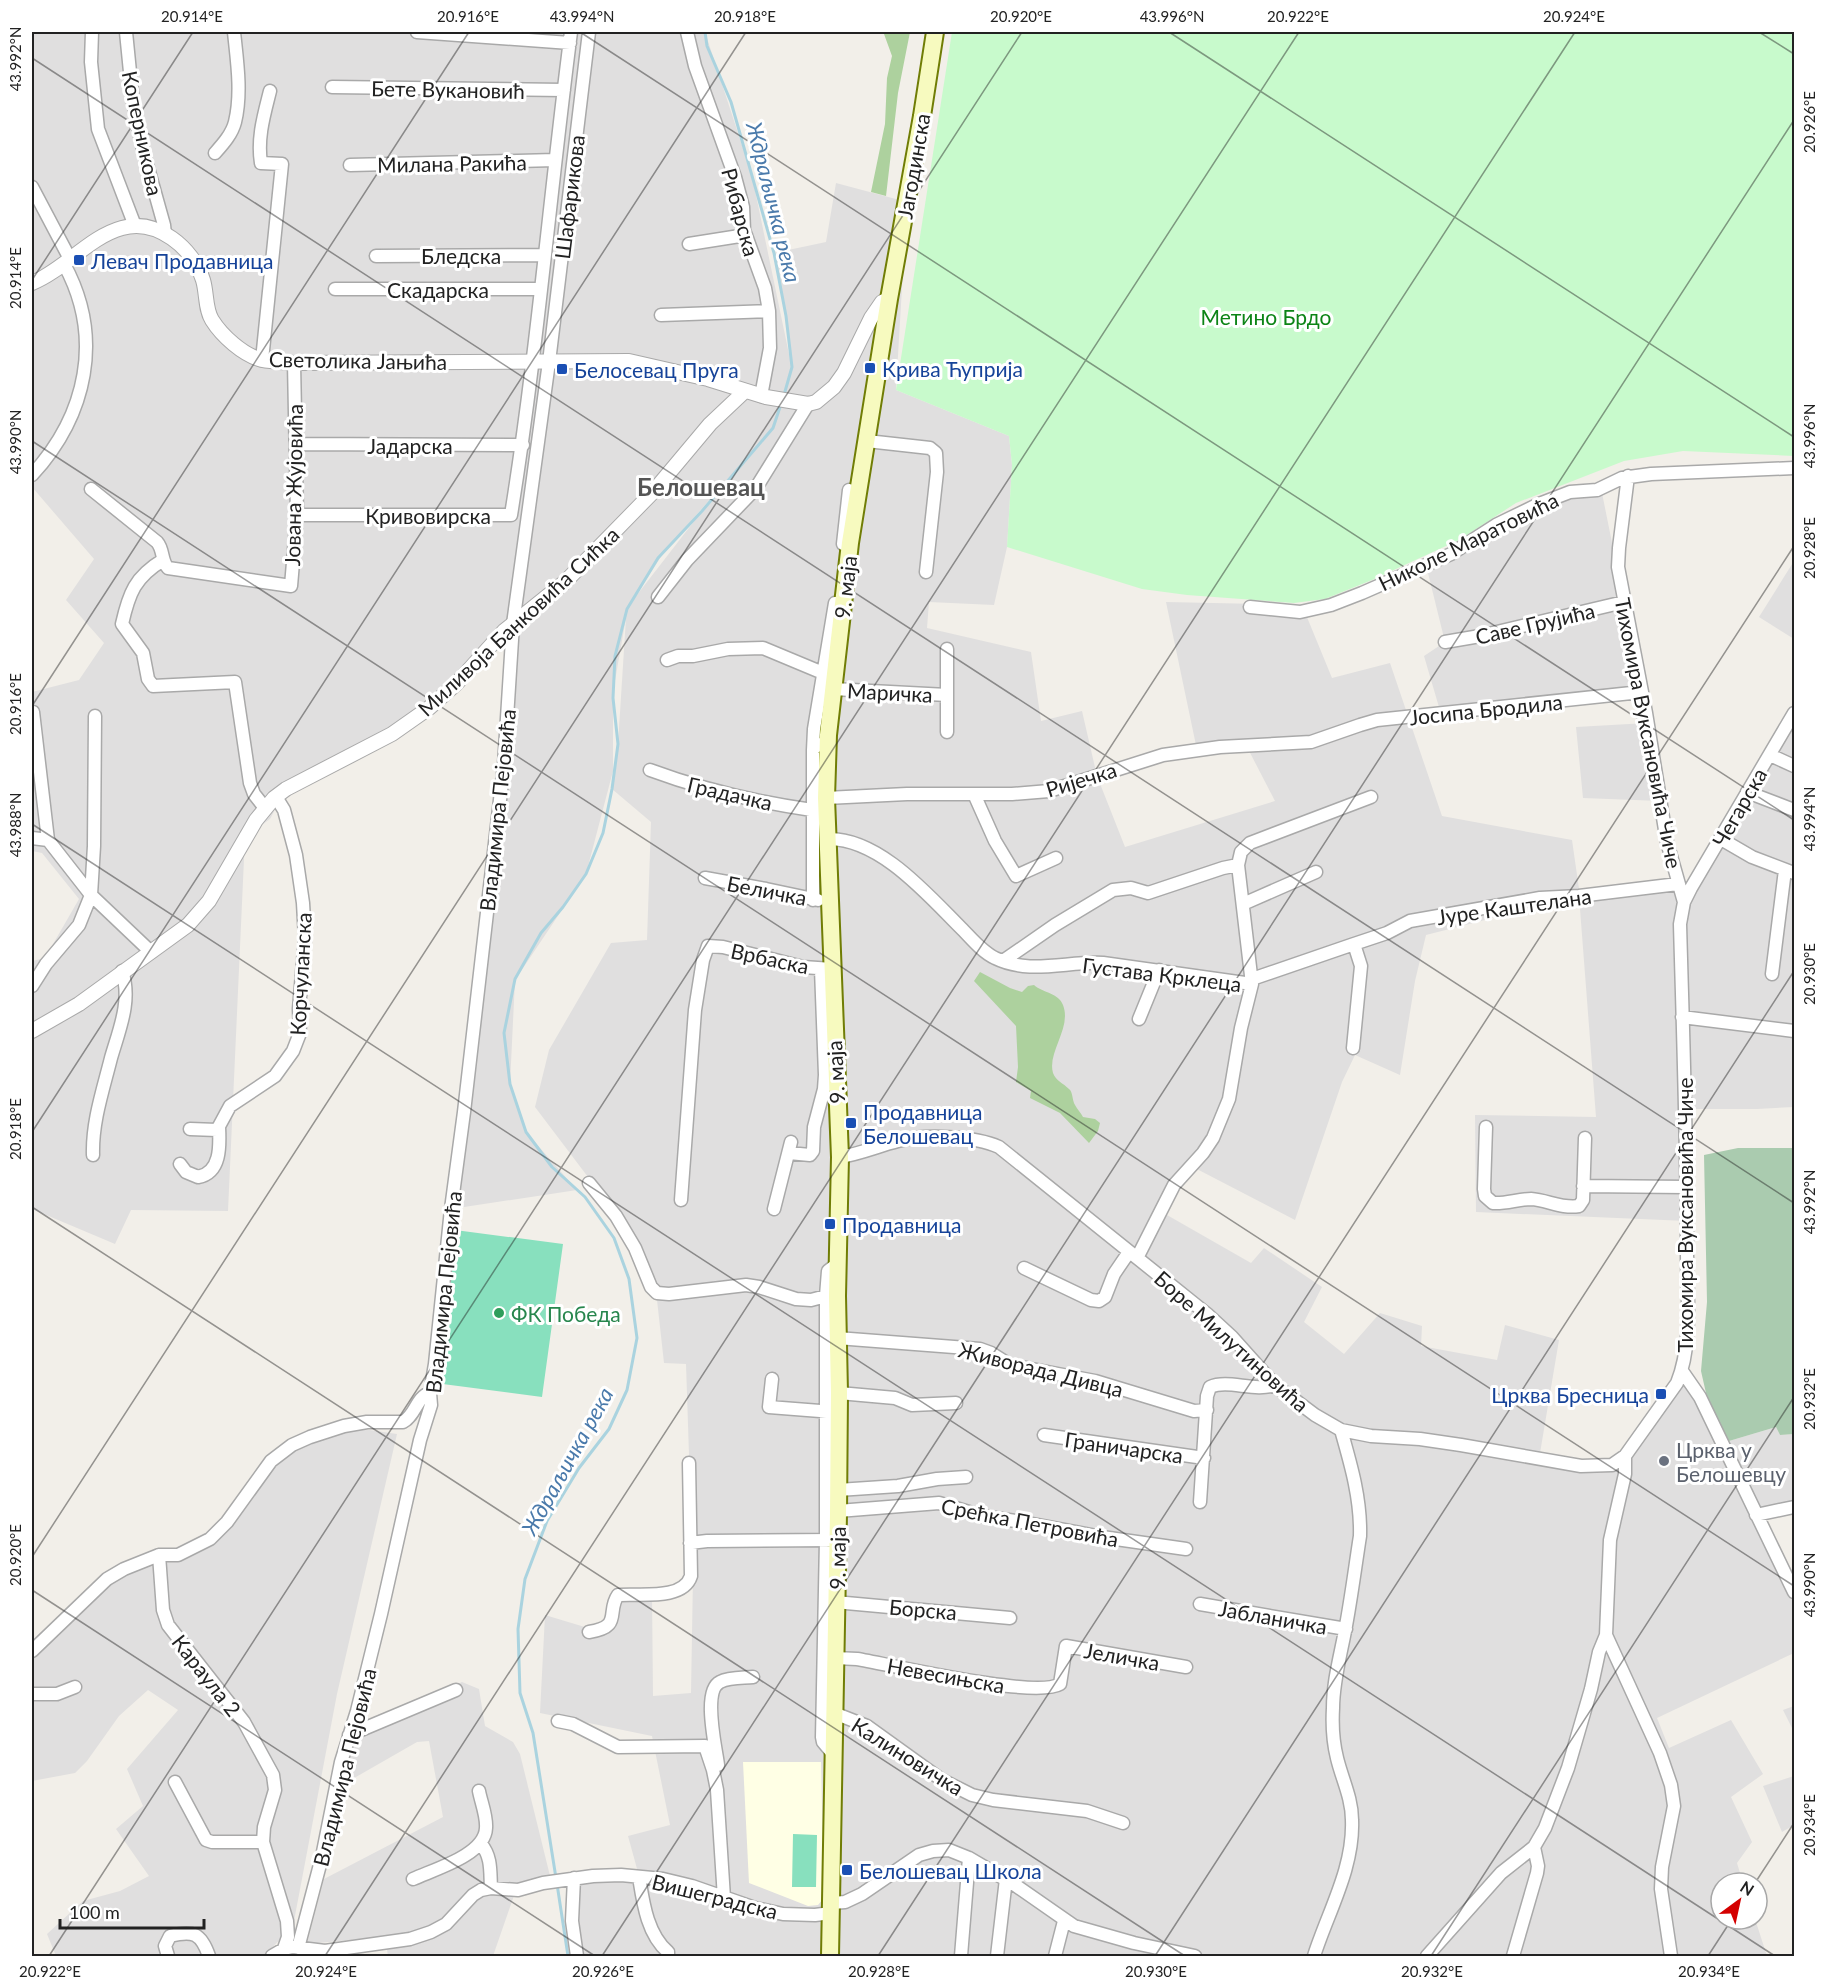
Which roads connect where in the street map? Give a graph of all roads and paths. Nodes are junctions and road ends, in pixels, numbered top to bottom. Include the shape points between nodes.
1 (92, 32) edge
2 (126, 32) edge
3 (234, 32) edge
4 (417, 32) edge
5 (589, 32) edge
6 (687, 32) edge
7 (935, 32) edge
8 (571, 37) edge
9 (332, 87) dead end
10 (564, 90) junction
11 (270, 91) dead end
12 (214, 153) dead end
13 (555, 160) junction
14 (350, 165) dead end
15 (32, 187) edge
16 (135, 226) junction
17 (165, 234) junction
18 (746, 235) junction
19 (689, 244) dead end
20 (545, 255) junction
21 (376, 256) dead end
22 (67, 262) junction
23 (32, 283) edge
24 (335, 289) dead end
25 (541, 289) junction
26 (889, 299) junction
27 (770, 311) junction
28 (661, 315) dead end
29 (262, 360) junction
30 (534, 362) junction
31 (549, 362) junction
32 (294, 363) junction
33 (720, 383) junction
34 (745, 391) junction
35 (764, 396) junction
36 (808, 404) junction
37 (725, 410) junction
38 (867, 441) junction
39 (297, 444) junction
40 (523, 445) junction
41 (1794, 468) edge
42 (32, 475) edge
43 (1628, 476) junction
44 (91, 489) dead end
45 (849, 490) dead end
46 (297, 514) junction
47 (847, 539) junction
48 (163, 560) junction
49 (926, 572) dead end
50 (658, 597) dead end
51 (1624, 602) junction
52 (1250, 607) dead end
53 (513, 624) junction
54 (1445, 642) dead end
55 (947, 648) dead end
56 (667, 660) dead end
57 (823, 673) junction
58 (832, 689) junction
59 (1641, 692) junction
60 (947, 695) junction
61 (33, 712) dead end
62 (1794, 713) edge
63 (95, 716) dead end
64 (947, 732) dead end
65 (828, 735) junction
66 (1332, 735) joint
67 (813, 750) junction
68 (1770, 755) junction
69 (1794, 766) edge
70 (650, 770) dead end
71 (1747, 792) junction
72 (974, 794) junction
73 (276, 796) junction
74 (1371, 797) dead end
75 (826, 798) junction
76 (265, 808) junction
77 (812, 810) junction
78 (1794, 810) edge
79 (32, 838) edge
80 (828, 839) junction
81 (1720, 839) junction
82 (48, 840) junction
83 (1056, 858) dead end
84 (1238, 865) junction
85 (1790, 871) edge
86 (1316, 872) dead end
87 (705, 879) dead end
88 (1678, 884) junction
89 (91, 895) junction
90 (821, 901) junction
91 (1684, 902) junction
92 (1244, 904) junction
93 (1354, 944) junction
94 (151, 952) junction
95 (1003, 962) junction
96 (827, 969) junction
97 (1159, 970) junction
98 (122, 971) junction
99 (1772, 974) dead end
100 (1252, 981) junction
101 (32, 986) edge
102 (1682, 1017) junction
103 (1139, 1019) dead end
104 (32, 1031) edge
105 (1794, 1031) edge
106 (1353, 1048) dead end
107 (219, 1127) junction
108 (1486, 1127) dead end
109 (190, 1129) dead end
110 (1586, 1138) dead end
111 (93, 1155) dead end
112 (840, 1157) junction
113 (180, 1164) dead end
114 (589, 1183) dead end
115 (1583, 1186) junction
116 (1686, 1187) junction
117 (681, 1200) dead end
118 (774, 1209) dead end
119 (1133, 1255) junction
120 (837, 1264) junction
121 (1024, 1268) dead end
122 (826, 1296) junction
123 (837, 1338) junction
124 (1682, 1371) junction
125 (772, 1379) dead end
126 (1275, 1385) junction
127 (430, 1393) junction
128 (839, 1394) junction
129 (956, 1403) dead end
130 (1207, 1410) junction
131 (832, 1412) junction
132 (1341, 1430) junction
133 (1044, 1435) dead end
134 (1625, 1456) junction
135 (1204, 1458) junction
136 (689, 1463) dead end
137 (966, 1478) dead end
138 (838, 1490) junction
139 (1200, 1502) dead end
140 (1794, 1507) edge
141 (838, 1511) junction
142 (1756, 1515) junction
143 (831, 1540) junction
144 (690, 1543) junction
145 (1185, 1549) dead end
146 (159, 1555) junction
147 (1794, 1592) edge
148 (836, 1602) junction
149 (1200, 1604) dead end
150 (1010, 1618) dead end
151 (1346, 1629) junction
152 (589, 1632) dead end
153 (1606, 1635) junction
154 (32, 1651) edge
155 (835, 1658) junction
156 (1186, 1667) dead end
157 (753, 1677) dead end
158 (1057, 1686) joint
159 (75, 1687) dead end
160 (456, 1690) dead end
161 (32, 1694) edge
162 (834, 1713) junction
163 (558, 1721) dead end
164 (349, 1735) junction
165 (833, 1754) junction
166 (713, 1770) junction
167 (175, 1782) dead end
168 (478, 1791) dead end
169 (1124, 1823) dead end
170 (263, 1842) junction
171 (481, 1844) junction
172 (1534, 1846) junction
173 (969, 1858) junction
174 (639, 1877) junction
175 (413, 1879) dead end
176 (569, 1879) junction
177 (1006, 1879) junction
178 (491, 1888) junction
179 (723, 1898) junction
180 (832, 1908) junction
181 (1064, 1921) junction
182 (298, 1948) junction
183 (283, 1953) edge
184 (1158, 1953) edge
185 (168, 1956) edge
186 (209, 1956) edge
187 (272, 1956) edge
188 (577, 1956) edge
189 (668, 1956) edge
190 (830, 1956) edge
191 (961, 1956) edge
192 (997, 1956) edge
193 (1055, 1956) edge
194 (1195, 1956) edge
195 (1314, 1956) edge
196 (1427, 1956) edge
197 (1513, 1956) edge
198 (1671, 1956) edge

1 - 16 street via 98,129
2 - 17 street, Коперникова via 133,102
3 - 12 street via 238,72 235,123
4 - 8 street
5 - 31 street, Шафарикова
6 - 18 street, Рибарска via 695,66 735,177
7 - 26 main road, Јагодинска
8 - 10 street, Кривовирска
9 - 10 street, Бете Вукановић
10 - 13 street, Кривовирска
11 - 29 street via 261,131 261,163 282,164
13 - 14 street, Милана Ракића
13 - 20 street, Кривовирска
15 - 22 street
16 - 17 street, Светолика Јањића
16 - 22 street via 115,230
17 - 29 street, Светолика Јањића via 195,263 210,319 223,335
18 - 19 street
18 - 27 street, Рибарска
20 - 21 street, Бледска
20 - 25 street, Кривовирска
22 - 23 street
22 - 42 street via 80,299 84,373 70,420
24 - 25 street, Скадарска
25 - 30 street, Кривовирска
26 - 36 street via 874,312 834,387
26 - 38 main road, 9. маја
27 - 28 street
27 - 35 street, Рибарска
29 - 32 street, Светолика Јањића
30 - 31 street, Светолика Јањића
30 - 32 street, Светолика Јањића
30 - 40 street, Кривовирска
31 - 33 street, Светолика Јањића via 629,361
31 - 53 street, Шафарикова
32 - 39 street, Јована Жујовића
33 - 34 street, Светолика Јањића
33 - 37 street via 728,394
34 - 35 street, Светолика Јањића
34 - 37 street, Миливоја Банковића Сићка
35 - 36 street, Светолика Јањића
36 - 50 street via 756,488 679,569
37 - 53 street, Миливоја Банковића Сићка via 566,582
38 - 47 main road, 9. маја
38 - 49 street via 930,448 936,453 938,472
39 - 40 street, Јадарска
39 - 46 street, Јована Жујовића
40 - 46 street, Кривовирска via 512,515
41 - 43 street, Николе Маратовића
43 - 51 street, Тихомира Вуксановића Чиче via 1618,559
43 - 52 street, Николе Маратовића via 1597,490 1570,492 1539,504 1451,554 1340,601 1304,612
44 - 48 street via 157,542
45 - 47 street
46 - 48 street, Јована Жујовића via 291,586 168,568
47 - 57 street
47 - 58 main road, 9. маја
48 - 76 street via 142,575 127,602 122,624 143,652 153,686 235,682 250,783
51 - 54 street, Саве Грујића
51 - 59 street, Тихомира Вуксановића Чиче
53 - 73 street, Миливоја Банковића Сићка via 429,708 392,734
53 - 127 street, Владимира Пејовића via 504,765
55 - 60 street, Маричка
56 - 57 street via 728,649 763,648
57 - 67 street
58 - 60 street, Маричка
58 - 65 main road, 9. маја
59 - 66 street, Јосипа Бродила via 1377,720
59 - 88 street, Тихомира Вуксановића Чиче
60 - 64 street, Маричка
61 - 82 street
62 - 68 street, Чегарска
63 - 89 street
65 - 67 street
65 - 75 main road, 9. маја
66 - 72 street, Ријечка via 1311,742 1178,752 1048,791
67 - 77 street
68 - 69 street
68 - 71 street, Чегарска
70 - 77 street, Градачка via 707,788
71 - 78 street
71 - 81 street, Чегарска
72 - 75 street, Ријечка
72 - 83 street via 1016,876
73 - 76 street, Миливоја Банковића Сићка
73 - 107 street, Корчуланска via 284,810 296,855 303,903 300,1034 275,1076 230,1106
74 - 84 street via 1250,843 1241,852
75 - 80 main road, 9. маја
76 - 94 street, Миливоја Банковића Сићка via 199,914
77 - 90 street via 814,877
79 - 82 street
80 - 90 main road, 9. маја
80 - 95 street, Густава Крклеца via 846,840 888,862 915,883 983,951
81 - 85 street via 1752,857
81 - 91 street, Чегарска
82 - 89 street
84 - 92 street
84 - 95 street via 1148,893 1131,888 1113,890
85 - 99 street
86 - 92 street
87 - 90 street, Беличка
88 - 91 street, Тихомира Вуксановића Чиче
88 - 93 street, Јуре Каштелана via 1540,898 1410,921
89 - 94 street
89 - 101 street via 79,925
90 - 96 main road, 9. маја
91 - 102 street, Тихомира Вуксановића Чиче via 1680,924
92 - 100 street
93 - 100 street, Јуре Каштелана
93 - 106 street via 1361,966
94 - 98 street, Миливоја Банковића Сићка
95 - 97 street, Густава Крклеца via 1030,967 1094,962
96 - 112 main road, 9. маја
96 - 117 street, Врбаска via 708,946 695,1010
96 - 118 street via 825,1076 813,1151 810,1155 790,1148
97 - 100 street, Густава Крклеца
97 - 103 street
98 - 104 street, Миливоја Банковића Сићка via 79,1004
98 - 111 street via 126,992 122,1025 94,1127
100 - 119 street via 1228,1099 1217,1130 1203,1153 1174,1185
102 - 105 street
102 - 116 street, Тихомира Вуксановића Чиче
107 - 109 street
107 - 113 street via 220,1148 210,1173 198,1178
108 - 115 street via 1484,1189 1489,1202 1533,1199 1574,1207 1583,1200
110 - 115 street
112 - 119 street, Боре Милутиновића via 914,1138 985,1142 1005,1151
112 - 120 main road, 9. маја
114 - 122 street via 616,1216 657,1293 746,1285 796,1299
115 - 116 street
116 - 124 street, Тихомира Вуксановића Чиче via 1687,1331
119 - 121 street via 1114,1274 1099,1302
119 - 126 street, Боре Милутиновића via 1221,1326
120 - 122 street via 828,1271
120 - 123 main road, 9. маја
122 - 131 street
123 - 128 main road, 9. маја
123 - 130 street, Живорада Дивца via 980,1349 1016,1367 1095,1381 1194,1411
124 - 134 street, Тихомира Вуксановића Чиче
124 - 142 street via 1700,1397
125 - 131 street via 769,1407
126 - 130 street via 1213,1386 1208,1391
126 - 132 street, Боре Милутиновића
127 - 146 street via 403,1422 344,1426 292,1444 271,1461 218,1532 178,1556
127 - 164 street, Владимира Пејовића via 429,1415
128 - 129 street via 896,1398 912,1405
128 - 131 main road, 9. маја
130 - 135 street
131 - 138 main road, 9. маја
131 - 143 street
132 - 134 street, Боре Милутиновића via 1581,1466 1612,1465
132 - 151 street via 1356,1485 1361,1523
133 - 135 street, Граничарска
134 - 153 street, Тихомира Вуксановића Чиче via 1610,1540
135 - 139 street
136 - 144 street
137 - 138 street
138 - 141 main road, 9. маја
140 - 142 street
141 - 143 main road, 9. маја
141 - 145 street, Срећка Петровића via 939,1503 982,1516
142 - 147 street
143 - 144 street
143 - 148 main road, 9. маја
143 - 165 street via 822,1737
144 - 152 street via 691,1576 685,1587 679,1591 618,1595 611,1621 605,1628
146 - 154 street via 107,1579
146 - 170 street, Караула 2 via 163,1610 168,1625 244,1722 273,1775 275,1790
148 - 150 street, Борска
148 - 155 main road, 9. маја
149 - 151 street, Јабланичка
151 - 195 street via 1334,1689 1333,1737 1350,1804 1350,1851
153 - 172 street, Тихомира Вуксановића Чиче via 1568,1768
153 - 198 street via 1671,1785 1674,1806 1661,1889
155 - 158 street, Невесињска via 994,1684 1037,1689
155 - 162 main road, 9. маја
156 - 158 street, Јеличка via 1066,1646 1062,1682
157 - 166 street via 722,1680 714,1687 711,1707 718,1766
159 - 161 street via 57,1694
160 - 164 street
162 - 165 main road, 9. маја
162 - 169 street, Калиновичка via 867,1726 942,1780 972,1795 1087,1811
163 - 166 street via 573,1724 618,1747 703,1745
164 - 182 street, Владимира Пејовића
165 - 180 main road, 9. маја
166 - 179 street
167 - 170 street via 206,1840
168 - 171 street via 487,1825
170 - 183 street, Караула 2 via 287,1921
171 - 175 street via 461,1858
171 - 178 street via 488,1851
172 - 196 street, Тихомира Вуксановића Чиче via 1501,1874
172 - 197 street via 1537,1873
173 - 177 street, Вишеградска
173 - 180 street, Вишеградска via 943,1849 919,1855 862,1894
173 - 191 street
174 - 176 street, Вишеградска
174 - 179 street, Вишеградска via 677,1882
174 - 189 street via 653,1930
176 - 178 street, Вишеградска via 518,1890
176 - 188 street
177 - 181 street, Вишеградска
177 - 192 street
178 - 182 street via 477,1893 446,1924 423,1935 326,1951
179 - 180 street, Вишеградска via 783,1914 821,1914
180 - 190 main road, 9. маја
181 - 184 street, Вишеградска
181 - 193 street
182 - 183 street
183 - 187 street
184 - 194 street, Вишеградска
185 - 186 street via 165,1946 170,1936 185,1932 204,1942

